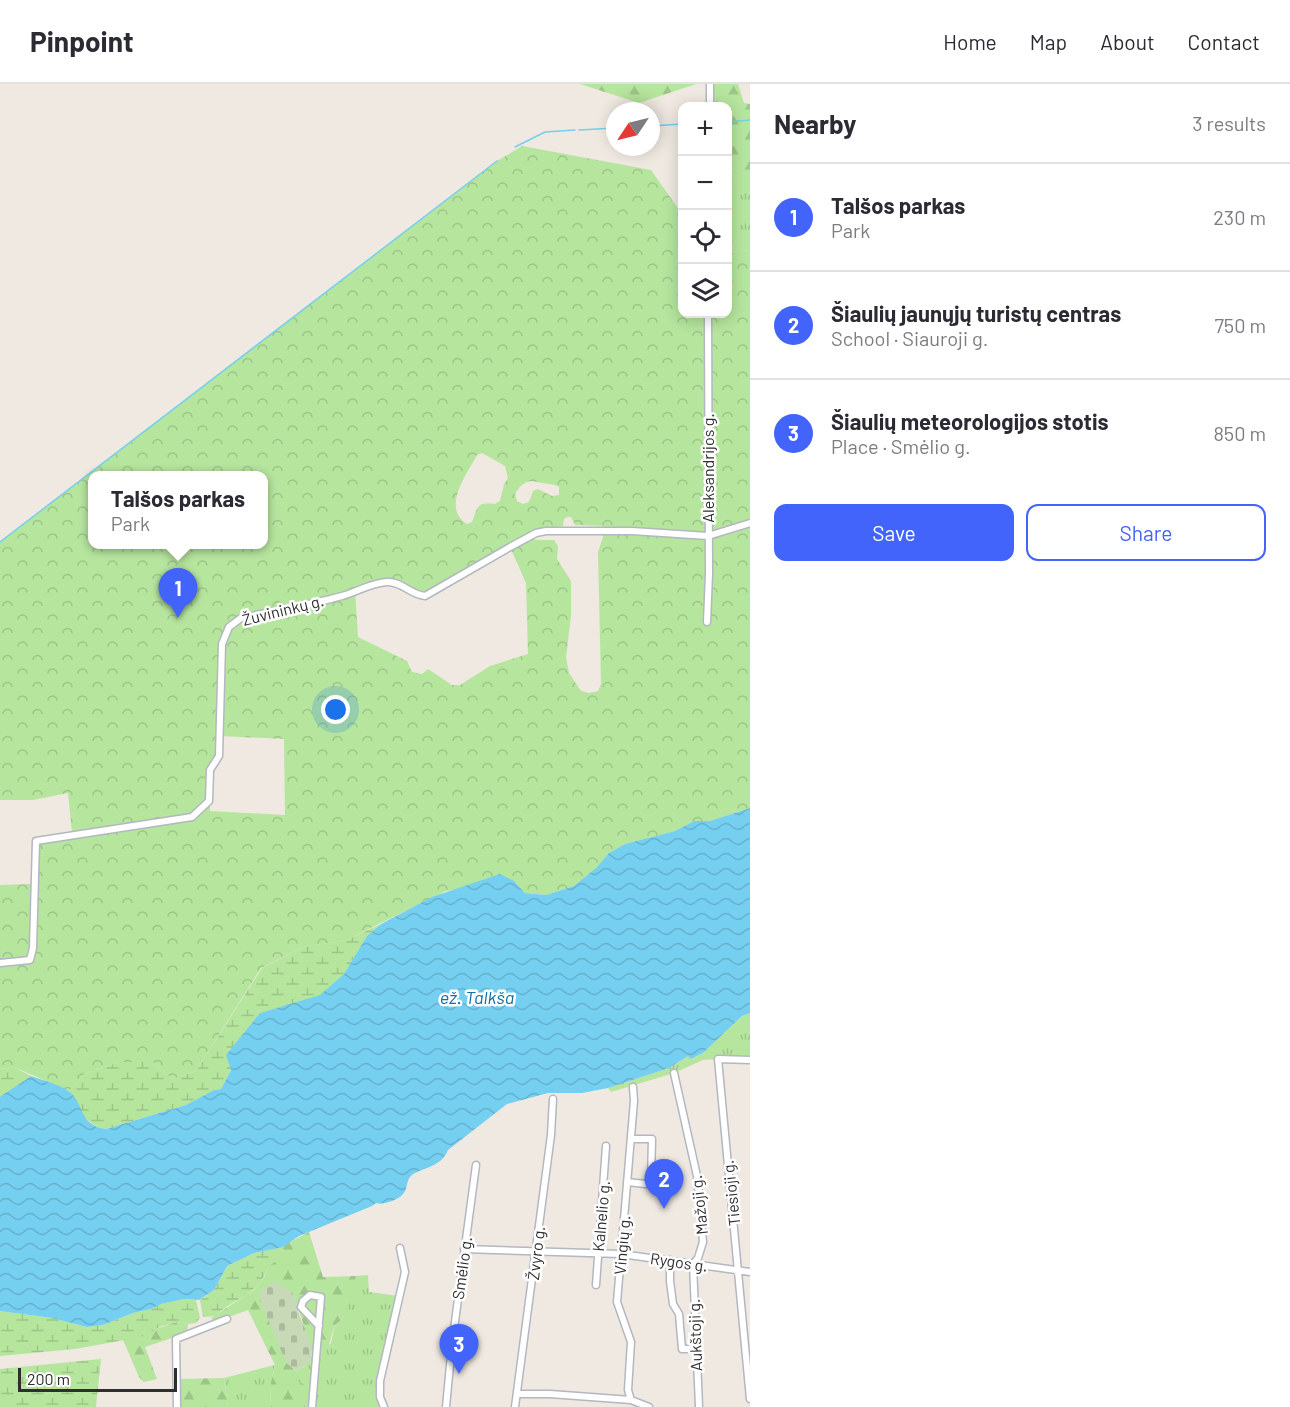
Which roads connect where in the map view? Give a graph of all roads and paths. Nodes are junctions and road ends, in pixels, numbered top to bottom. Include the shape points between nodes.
1 (710, 84) edge
2 (710, 102) edge
3 (708, 318) edge
4 (750, 523) edge
5 (708, 536) junction
6 (707, 622) dead end
7 (0, 963) edge
8 (750, 1060) edge
9 (674, 1073) dead end
10 (633, 1087) dead end
11 (554, 1099) dead end
12 (631, 1138) junction
13 (606, 1146) dead end
14 (476, 1165) dead end
15 (627, 1182) junction
16 (400, 1248) dead end
17 (464, 1249) junction
18 (536, 1251) junction
19 (598, 1254) junction
20 (621, 1254) junction
21 (670, 1260) junction
22 (693, 1264) junction
23 (739, 1271) junction
24 (750, 1272) edge
25 (596, 1285) dead end
26 (227, 1320) dead end
27 (319, 1326) junction
28 (696, 1349) junction
29 (517, 1395) junction
30 (750, 1399) edge
31 (631, 1400) junction
32 (177, 1407) edge
33 (312, 1407) edge
34 (384, 1407) edge
35 (446, 1407) edge
36 (515, 1407) edge
37 (649, 1407) edge
38 (699, 1407) edge

1 - 2 street
3 - 5 street, Aleksandrijos g.
4 - 5 street, Žuvininkų g.
5 - 6 street, Aleksandrijos g.
5 - 7 street, Žuvininkų g. via 546,531 425,596 386,582 241,618 229,627 222,644 219,756 210,770 209,801 192,817 36,841 30,960
8 - 23 street, Tiesioji g. via 718,1059
9 - 22 street, Mažoji g. via 697,1176 703,1242
10 - 12 street, Vingių g.
11 - 18 street, Žvyro g.
12 - 15 street, Vingių g.
12 - 15 street via 652,1139 651,1179 646,1184
13 - 19 street, Kalnelio g.
14 - 17 street, Smėlio g.
15 - 20 street, Vingių g.
16 - 34 street via 405,1272 380,1381
17 - 18 street, Rygos g.
17 - 35 street, Smėlio g.
18 - 19 street, Rygos g.
18 - 29 street, Žvyro g.
19 - 20 street, Rygos g.
19 - 25 street, Kalnelio g.
20 - 21 street, Rygos g.
20 - 31 street, Vingių g. via 617,1302 631,1342
21 - 22 street, Rygos g.
21 - 28 street via 682,1349
22 - 23 street, Rygos g.
22 - 28 street, Aukštoji g.
23 - 24 street, Rygos g.
23 - 30 street, Tiesioji g.
26 - 32 street via 176,1339
27 - 27 street via 321,1296 310,1295 302,1307
27 - 33 street
28 - 38 street, Aukštoji g.
29 - 31 street
29 - 36 street, Žvyro g.
31 - 37 street

